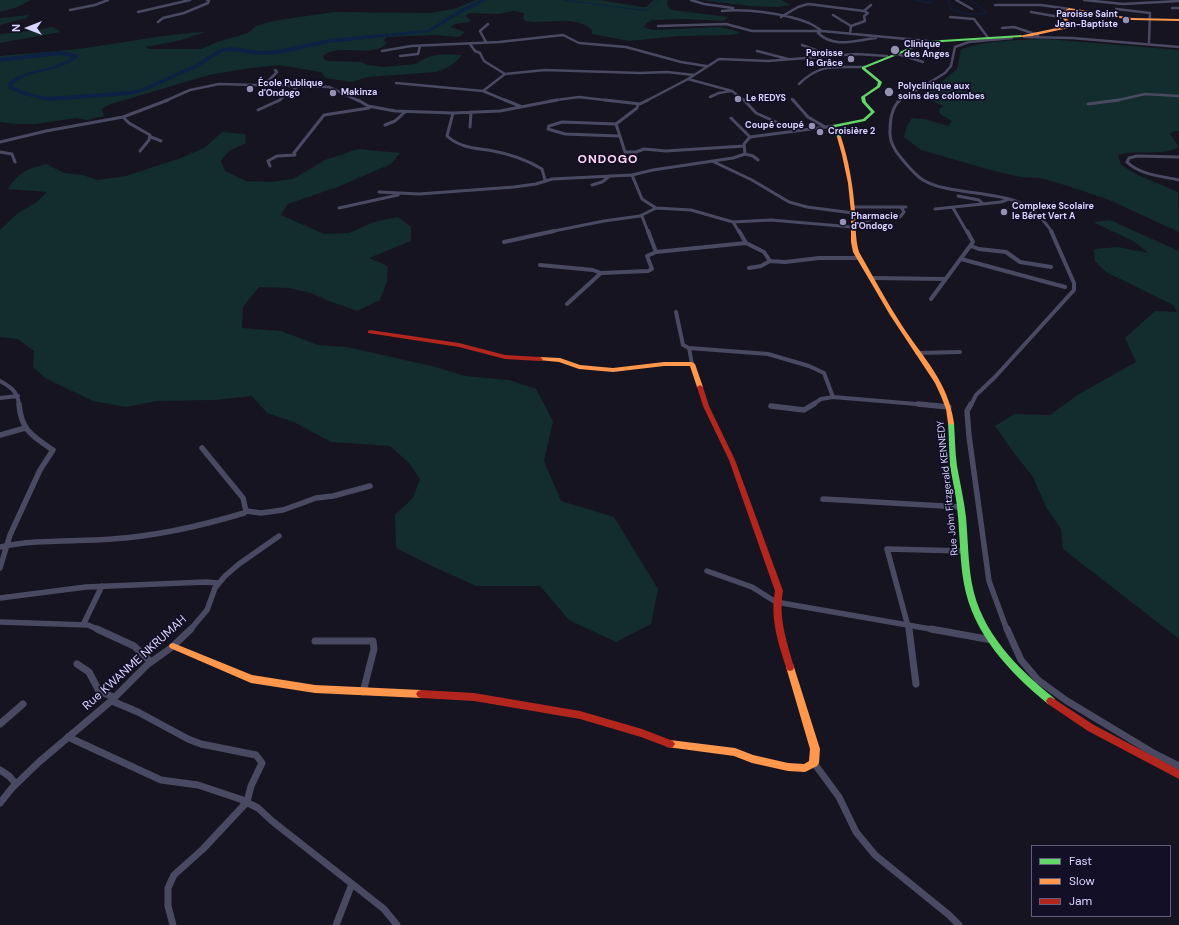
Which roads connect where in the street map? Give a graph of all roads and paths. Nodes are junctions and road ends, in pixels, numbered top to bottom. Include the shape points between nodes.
1 (108, 0) edge
2 (190, 0) edge
3 (207, 0) edge
4 (691, 0) edge
5 (956, 0) edge
6 (1084, 0) edge
7 (1153, 1) edge
8 (1179, 1) edge
9 (871, 5) dead end
10 (995, 5) dead end
11 (1172, 8) dead end
12 (1179, 8) edge
13 (736, 9) junction
14 (972, 9) dead end
15 (1069, 9) junction
16 (1116, 9) dead end
17 (70, 10) dead end
18 (722, 11) dead end
19 (864, 11) junction
20 (138, 12) dead end
21 (1031, 12) dead end
22 (833, 15) dead end
23 (781, 17) junction
24 (950, 17) dead end
25 (1065, 18) junction
26 (1150, 20) junction
27 (1179, 20) edge
28 (158, 22) dead end
29 (488, 24) dead end
30 (658, 26) dead end
31 (851, 26) junction
32 (1002, 28) dead end
33 (821, 31) junction
34 (850, 34) junction
35 (1037, 34) junction
36 (1067, 36) dead end
37 (901, 38) junction
38 (989, 39) junction
39 (928, 41) junction
40 (486, 42) junction
41 (1149, 42) dead end
42 (470, 44) junction
43 (802, 44) dead end
44 (420, 46) junction
45 (1179, 47) edge
46 (382, 51) dead end
47 (757, 51) dead end
48 (890, 55) junction
49 (400, 56) dead end
50 (832, 56) junction
51 (792, 60) junction
52 (923, 62) dead end
53 (706, 66) junction
54 (865, 67) junction
55 (275, 70) dead end
56 (501, 71) junction
57 (505, 74) junction
58 (512, 74) junction
59 (694, 75) junction
60 (688, 79) junction
61 (396, 83) dead end
62 (799, 84) dead end
63 (263, 86) junction
64 (297, 87) junction
65 (483, 91) junction
66 (732, 91) junction
67 (1179, 96) edge
68 (710, 97) dead end
69 (792, 99) dead end
70 (638, 104) junction
71 (1088, 104) dead end
72 (371, 107) junction
73 (523, 107) junction
74 (258, 110) dead end
75 (405, 112) junction
76 (471, 112) junction
77 (453, 113) junction
78 (123, 117) junction
79 (731, 118) dead end
80 (616, 124) junction
81 (386, 125) dead end
82 (834, 126) junction
83 (470, 127) dead end
84 (825, 127) junction
85 (794, 130) junction
86 (619, 136) junction
87 (151, 137) junction
88 (750, 137) junction
89 (161, 141) dead end
90 (0, 142) edge
91 (744, 146) junction
92 (140, 151) dead end
93 (0, 152) edge
94 (745, 154) junction
95 (1179, 157) edge
96 (758, 160) dead end
97 (712, 161) junction
98 (16, 162) dead end
99 (270, 166) dead end
100 (632, 175) junction
101 (610, 176) junction
102 (545, 180) junction
103 (1179, 180) edge
104 (592, 185) dead end
105 (379, 192) dead end
106 (408, 194) junction
107 (958, 196) dead end
108 (1010, 199) junction
109 (983, 204) junction
110 (901, 207) junction
111 (906, 207) dead end
112 (339, 208) dead end
113 (656, 208) junction
114 (953, 208) junction
115 (935, 209) dead end
116 (853, 210) junction
117 (642, 216) junction
118 (732, 222) junction
119 (852, 225) junction
120 (504, 242) dead end
121 (746, 243) junction
122 (971, 246) junction
123 (656, 252) junction
124 (859, 258) junction
125 (961, 259) junction
126 (770, 261) junction
127 (540, 266) dead end
128 (1050, 267) dead end
129 (749, 268) dead end
130 (601, 273) junction
131 (871, 278) junction
132 (945, 279) junction
133 (1065, 287) dead end
134 (931, 299) dead end
135 (567, 304) dead end
136 (676, 312) dead end
137 (370, 332) dead end
138 (689, 348) junction
139 (960, 352) dead end
140 (917, 353) junction
141 (692, 364) junction
142 (0, 381) edge
143 (18, 396) junction
144 (833, 397) junction
145 (0, 398) edge
146 (771, 406) dead end
147 (949, 407) junction
148 (25, 428) junction
149 (0, 435) edge
150 (202, 448) dead end
151 (370, 486) dead end
152 (823, 499) dead end
153 (960, 507) junction
154 (246, 511) junction
155 (279, 536) dead end
156 (3, 546) edge
157 (965, 551) junction
158 (0, 568) edge
159 (707, 571) dead end
160 (218, 583) junction
161 (102, 586) junction
162 (0, 598) edge
163 (776, 602) junction
164 (0, 622) edge
165 (83, 625) junction
166 (908, 626) junction
167 (992, 640) junction
168 (315, 641) dead end
169 (173, 646) junction
170 (151, 662) junction
171 (77, 664) dead end
172 (916, 684) dead end
173 (363, 692) junction
174 (112, 701) junction
175 (23, 704) dead end
176 (0, 724) edge
177 (68, 737) junction
178 (814, 763) junction
179 (1179, 766) edge
180 (0, 770) edge
181 (1179, 775) edge
182 (16, 784) junction
183 (248, 802) junction
184 (0, 803) edge
185 (352, 884) junction
186 (173, 925) edge
187 (336, 925) edge
188 (397, 925) edge
189 (959, 925) edge

1 - 17 street
2 - 20 street
3 - 28 street via 208,3
4 - 13 street
5 - 14 street
6 - 7 street via 1123,4
7 - 8 street
9 - 19 street
10 - 15 street via 1041,5
11 - 12 street
13 - 18 street
13 - 23 street
15 - 25 street via 1062,14
15 - 26 street
16 - 26 street via 1145,11 1150,13
19 - 23 street via 808,4
19 - 31 street via 868,13 864,16 865,21
21 - 25 street
22 - 31 street
23 - 33 street via 809,24
24 - 38 street via 974,19
25 - 35 street via 1067,27
26 - 27 street
26 - 41 street
29 - 40 street via 480,31
30 - 33 street via 726,24 752,31
31 - 34 street
32 - 35 street via 1014,27
33 - 34 street
33 - 37 street via 818,33 827,40 847,42
34 - 37 street
35 - 36 street
35 - 38 street
37 - 39 street
38 - 39 street
39 - 48 street
40 - 42 street
40 - 53 street via 563,35 579,43 626,47
42 - 44 street
42 - 56 street via 484,61
43 - 50 street
44 - 46 street
44 - 49 street via 418,54
45 - 108 street via 1043,36 969,42 954,47 951,66 945,72 896,103 889,137 917,176 925,181
47 - 51 street
48 - 50 street
48 - 52 street
48 - 54 street
50 - 51 street
51 - 53 street via 719,59
53 - 59 street
54 - 62 street via 821,68 809,74
54 - 82 street via 864,70 880,82 879,86 863,97 873,112 862,120
55 - 63 street via 277,72
56 - 57 street
56 - 58 street
57 - 58 street
57 - 65 street
58 - 59 street via 545,70 667,72
59 - 60 street
60 - 66 street
60 - 70 street
61 - 65 street
63 - 64 street
63 - 78 street via 231,84 203,87
64 - 72 street via 329,87
64 - 74 street via 277,102
65 - 73 street
66 - 68 street
66 - 85 street via 756,114
67 - 71 street via 1145,94
69 - 84 street via 808,117
70 - 73 street via 579,98
70 - 80 street via 637,108
72 - 75 street
72 - 99 street via 324,115 294,152 295,155 270,158
73 - 76 street
75 - 77 street
75 - 81 street
76 - 77 street
76 - 83 street
77 - 102 street via 447,136 451,140 462,146 505,154 537,166 542,169
78 - 87 street
78 - 90 street
79 - 88 street
80 - 86 street
80 - 86 street via 562,122 548,127 550,130 565,134
82 - 84 street
82 - 116 street, Rue John Fitzgerald KENNEDY via 848,171
84 - 85 street
85 - 88 street
86 - 91 street via 625,152 644,149 666,152
87 - 89 street
87 - 92 street
88 - 91 street via 745,140
91 - 94 street
93 - 98 street via 12,154
94 - 96 street
94 - 97 street
95 - 103 street via 1138,156 1129,158 1127,162 1137,169
97 - 100 street
97 - 116 street via 758,183 789,202 807,207
100 - 101 street
100 - 113 street via 641,199 647,205
101 - 102 street
101 - 104 street
102 - 106 street via 514,187
105 - 106 street
106 - 112 street via 380,198 359,206
107 - 109 street via 979,200
108 - 109 street
108 - 179 street via 1029,208 1043,220 1066,261 1074,290 995,378 976,395 967,411 989,581 1009,636 1021,660 1038,680 1067,702
109 - 114 street
110 - 111 street
110 - 116 street
110 - 119 street via 904,212 900,217 875,217
113 - 117 street
113 - 118 street via 698,211
114 - 115 street
114 - 122 street via 971,237
116 - 119 street, Rue John Fitzgerald KENNEDY
117 - 120 street via 604,221
117 - 123 street
118 - 119 street via 771,220
118 - 121 street
119 - 124 street, Rue John Fitzgerald KENNEDY via 852,240
121 - 123 street
121 - 126 street via 764,252
122 - 125 street
122 - 128 street via 981,250 1005,252 1013,259
123 - 130 street via 647,256 652,269 650,270
124 - 126 street
124 - 131 street, Rue John Fitzgerald KENNEDY
125 - 132 street
125 - 133 street
126 - 129 street
127 - 130 street via 593,270
130 - 135 street
131 - 132 street
131 - 140 street, Rue John Fitzgerald KENNEDY
132 - 134 street
136 - 138 street via 683,345
137 - 141 street via 459,345 505,357 560,360 579,367 613,370 664,364
138 - 141 street
138 - 144 street via 768,354 815,368 826,376
139 - 140 street
140 - 147 street, Rue John Fitzgerald KENNEDY via 935,378
141 - 163 street via 709,413 732,460 780,591
142 - 143 street via 14,388
143 - 145 street
143 - 148 street
144 - 146 street via 821,399 804,410
144 - 147 street
147 - 153 street, Rue John Fitzgerald KENNEDY
148 - 149 street
148 - 156 street via 53,450 40,470
150 - 154 street via 243,498
151 - 154 street via 311,499 283,510 262,513
152 - 153 street
153 - 157 street, Rue John Fitzgerald KENNEDY
154 - 156 street via 210,523 162,533
155 - 160 street
156 - 158 street
157 - 166 street via 887,550
157 - 167 street, Rue John Fitzgerald KENNEDY via 970,596 978,617
159 - 163 street via 752,587
160 - 161 street
160 - 169 street, Rue KWANME NKRUMAH via 204,615
161 - 162 street
161 - 165 street
163 - 166 street
163 - 178 street via 781,636 815,749
164 - 165 street
165 - 170 street via 134,646
166 - 167 street
166 - 172 street
167 - 181 street, Rue John Fitzgerald KENNEDY via 1030,684 1058,707 1094,730
168 - 173 street via 373,640 374,649
169 - 170 street, Rue KWANME NKRUMAH
169 - 173 street via 251,679
170 - 174 street, Rue KWANME NKRUMAH
171 - 174 street via 89,672 97,690 113,697
173 - 178 street via 474,697 580,715 642,733 674,746 735,752 752,759 788,767 805,768
174 - 177 street, Rue KWANME NKRUMAH
174 - 183 street via 201,744 256,755 262,763 251,786
175 - 176 street
177 - 182 street, Rue KWANME NKRUMAH
177 - 183 street via 161,780 198,785
178 - 189 street via 839,797 856,832 875,855
180 - 182 street
182 - 184 street, Rue KWANME NKRUMAH
183 - 185 street
183 - 186 street via 174,875 168,888 168,906
185 - 187 street
185 - 188 street via 384,908

